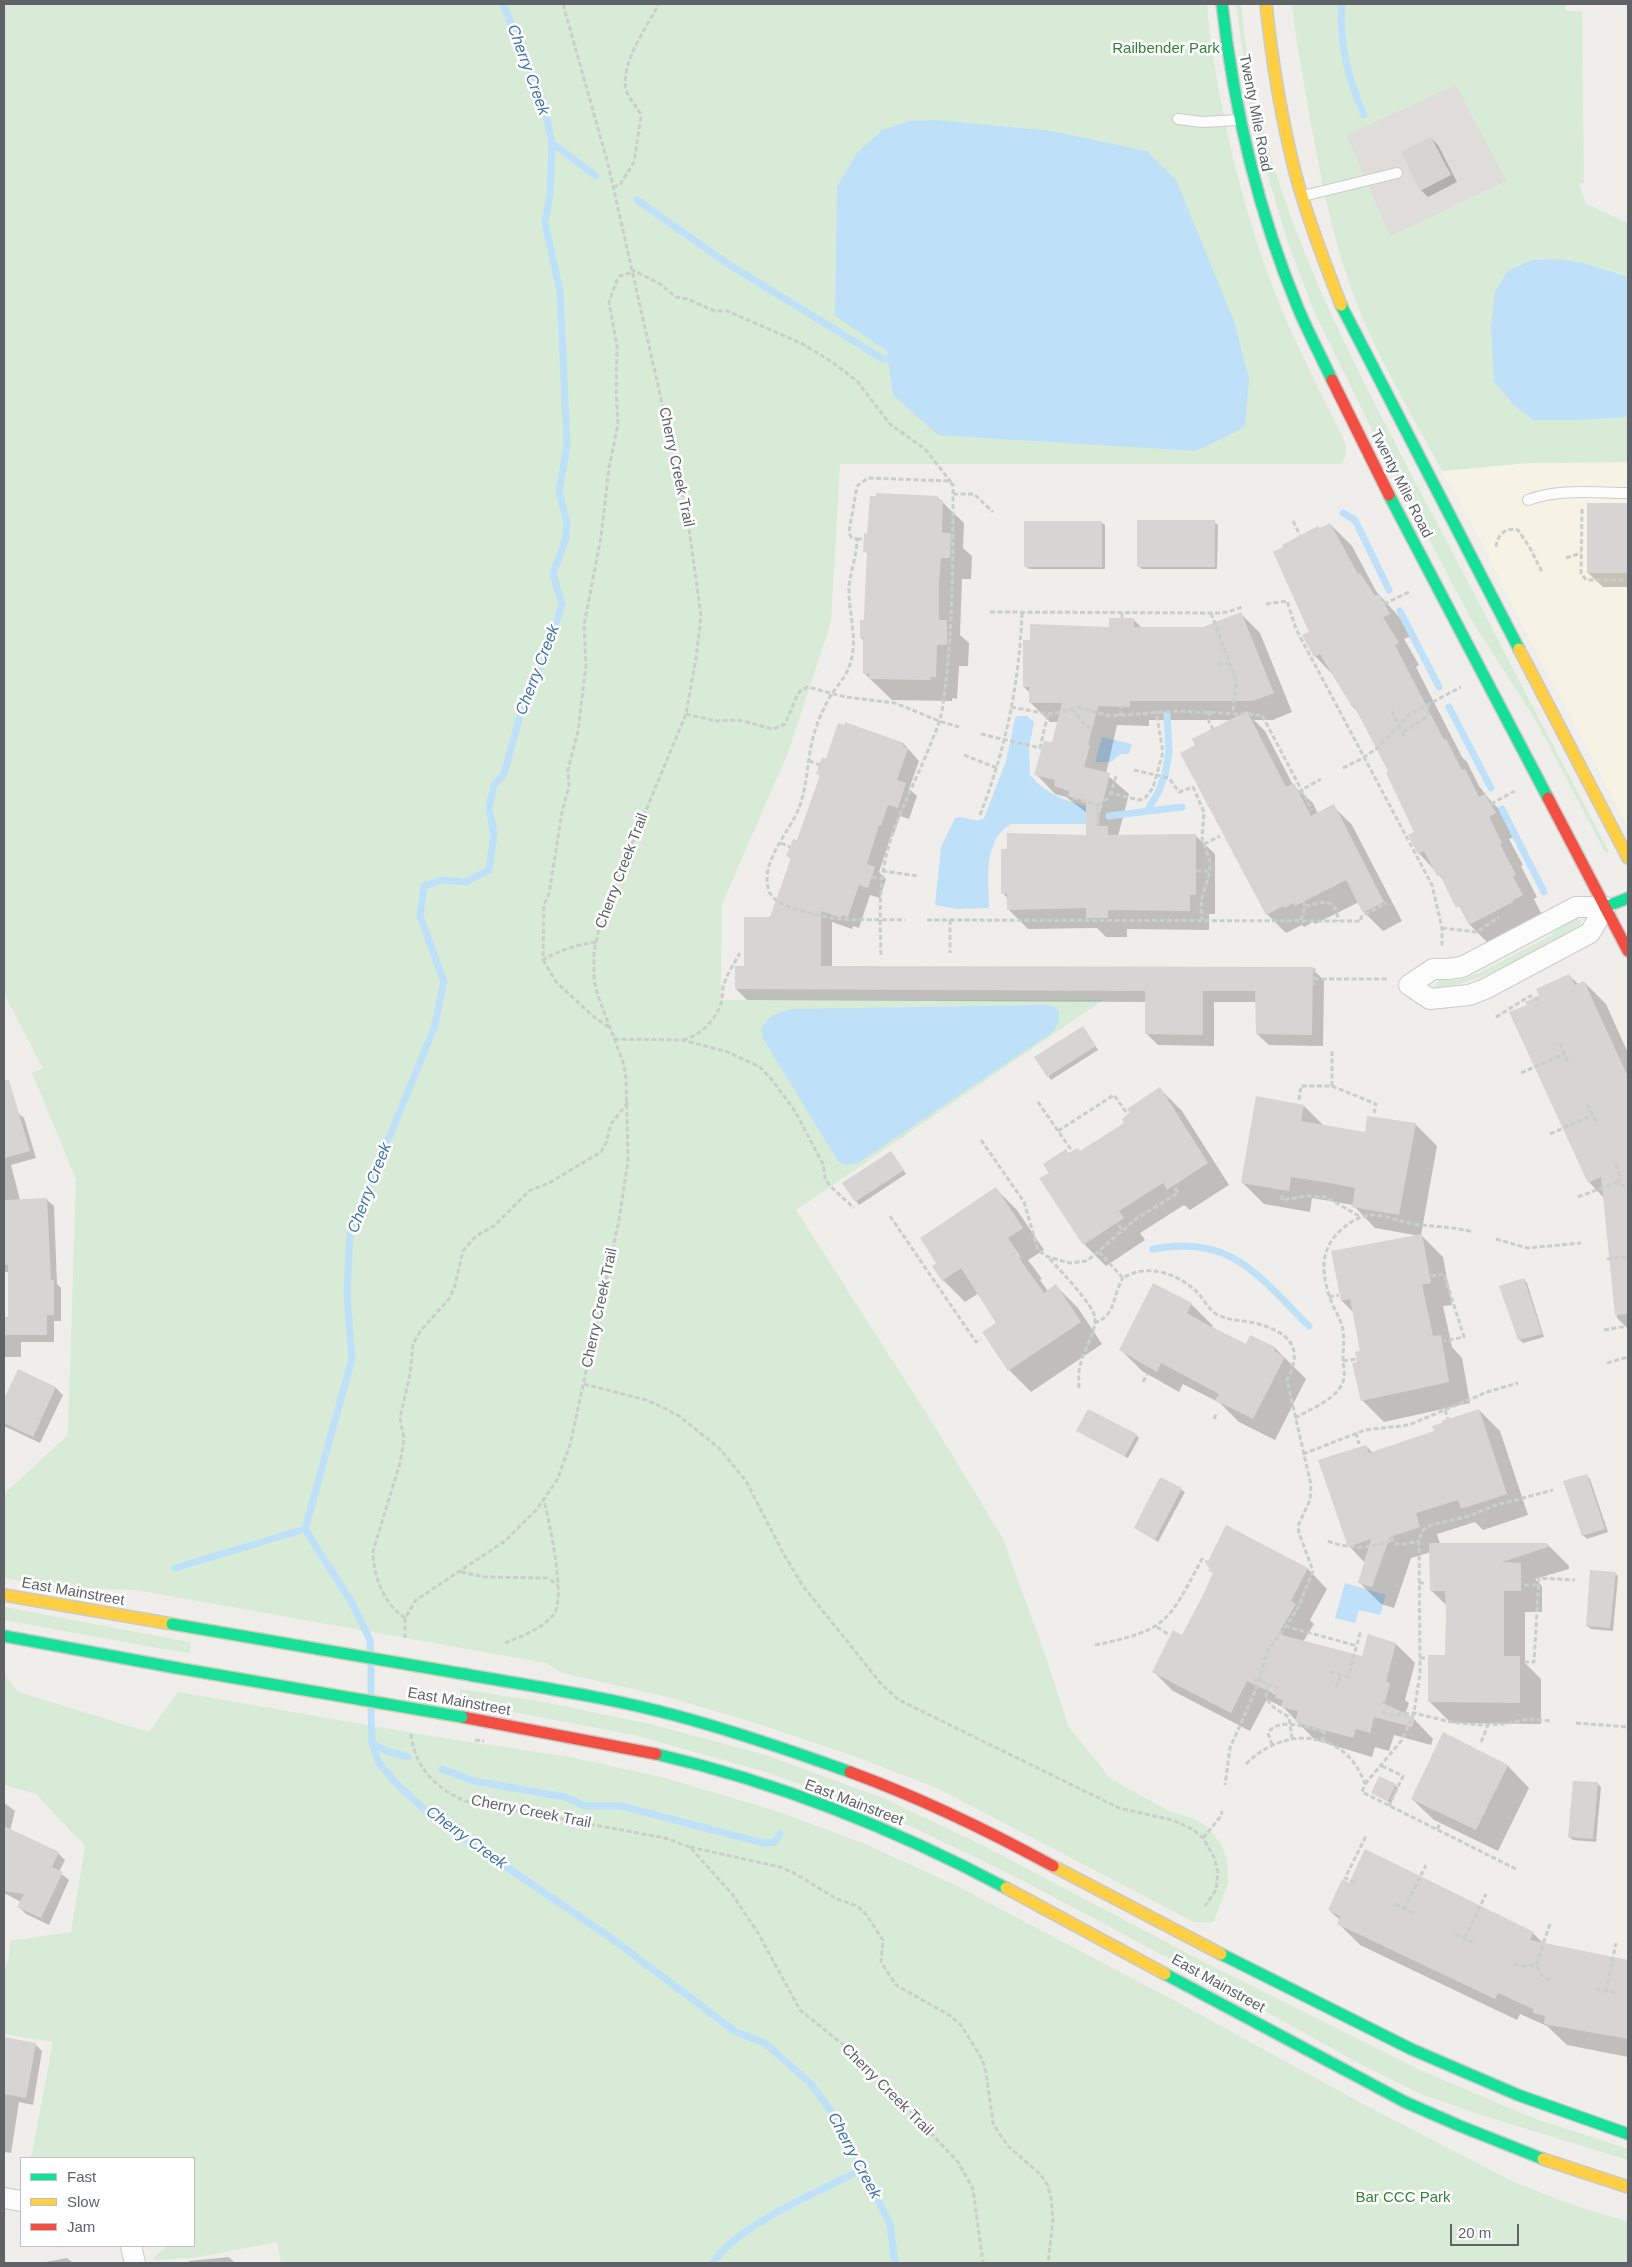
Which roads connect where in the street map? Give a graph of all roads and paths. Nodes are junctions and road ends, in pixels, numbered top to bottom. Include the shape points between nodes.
1 (563, 4) edge
2 (659, 4) edge
3 (1222, 4) edge
4 (1266, 4) edge
5 (1178, 119) dead end
6 (1239, 120) junction
7 (1397, 173) dead end
8 (613, 186) junction
9 (1302, 196) junction
10 (632, 270) junction
11 (952, 483) junction
12 (1628, 492) edge
13 (1582, 493) junction
14 (953, 494) junction
15 (1528, 500) dead end
16 (993, 512) dead end
17 (1293, 522) dead end
18 (1300, 535) dead end
19 (857, 539) junction
20 (863, 539) dead end
21 (1496, 547) dead end
22 (1581, 553) junction
23 (1566, 558) dead end
24 (1544, 569) dead end
25 (1628, 580) edge
26 (1411, 590) dead end
27 (1266, 604) dead end
28 (1384, 604) dead end
29 (1242, 607) dead end
30 (990, 612) dead end
31 (1022, 613) junction
32 (1122, 613) junction
33 (1211, 613) junction
34 (1122, 618) dead end
35 (853, 628) junction
36 (860, 628) dead end
37 (1218, 664) dead end
38 (1230, 664) junction
39 (1461, 688) dead end
40 (832, 694) junction
41 (1429, 704) junction
42 (1121, 706) dead end
43 (1011, 707) junction
44 (1072, 709) junction
45 (1156, 711) junction
46 (1209, 711) junction
47 (1392, 711) dead end
48 (1233, 713) junction
49 (686, 714) junction
50 (1048, 714) junction
51 (1120, 716) junction
52 (939, 721) junction
53 (1399, 724) junction
54 (959, 727) dead end
55 (1093, 728) dead end
56 (1212, 729) dead end
57 (981, 734) dead end
58 (1005, 739) junction
59 (964, 755) dead end
60 (1363, 758) junction
61 (809, 761) junction
62 (820, 765) dead end
63 (997, 768) junction
64 (1343, 768) dead end
65 (1134, 770) dead end
66 (1116, 776) dead end
67 (1157, 776) junction
68 (1321, 780) dead end
69 (1303, 790) junction
70 (1515, 791) dead end
71 (1111, 792) junction
72 (902, 794) dead end
73 (1300, 794) dead end
74 (909, 796) junction
75 (1074, 798) dead end
76 (1491, 804) dead end
77 (1098, 805) junction
78 (1312, 810) dead end
79 (980, 815) dead end
80 (1098, 826) dead end
81 (1220, 836) dead end
82 (781, 843) junction
83 (1204, 844) junction
84 (790, 847) dead end
85 (1628, 858) edge
86 (882, 871) junction
87 (1196, 872) dead end
88 (1210, 872) junction
89 (918, 876) dead end
90 (872, 877) dead end
91 (881, 879) junction
92 (1628, 898) edge
93 (1386, 903) dead end
94 (1605, 907) junction
95 (1497, 914) dead end
96 (880, 919) junction
97 (904, 920) dead end
98 (927, 920) dead end
99 (950, 920) junction
100 (1202, 920) junction
101 (1301, 920) junction
102 (1338, 921) junction
103 (1442, 928) junction
104 (596, 942) junction
105 (1628, 951) edge
106 (740, 953) dead end
107 (1442, 953) dead end
108 (950, 954) dead end
109 (881, 955) dead end
110 (543, 960) junction
111 (1314, 968) dead end
112 (1314, 979) junction
113 (1392, 979) dead end
114 (1314, 985) dead end
115 (1541, 1003) dead end
116 (1496, 1017) dead end
117 (610, 1029) junction
118 (614, 1039) junction
119 (682, 1040) junction
120 (1560, 1043) dead end
121 (1332, 1051) dead end
122 (1564, 1054) junction
123 (1569, 1064) dead end
124 (1521, 1073) dead end
125 (1332, 1086) junction
126 (1299, 1100) dead end
127 (628, 1102) junction
128 (1038, 1102) dead end
129 (1587, 1104) dead end
130 (1374, 1113) dead end
131 (1128, 1115) dead end
132 (1593, 1115) junction
133 (1598, 1125) dead end
134 (1058, 1131) junction
135 (1550, 1134) dead end
136 (980, 1140) dead end
137 (1072, 1151) dead end
138 (1616, 1164) dead end
139 (1618, 1183) junction
140 (1628, 1187) edge
141 (1175, 1188) dead end
142 (1282, 1194) dead end
143 (1578, 1197) dead end
144 (854, 1208) dead end
145 (1358, 1208) dead end
146 (1359, 1215) junction
147 (890, 1216) dead end
148 (1029, 1217) junction
149 (1023, 1221) dead end
150 (1119, 1224) dead end
151 (1123, 1231) junction
152 (1473, 1232) dead end
153 (1496, 1239) dead end
154 (1581, 1243) dead end
155 (1099, 1252) junction
156 (1628, 1257) edge
157 (1050, 1258) junction
158 (1607, 1259) dead end
159 (938, 1274) dead end
160 (1431, 1276) dead end
161 (934, 1278) junction
162 (1123, 1278) junction
163 (1069, 1283) junction
164 (1064, 1287) dead end
165 (1192, 1288) junction
166 (1190, 1294) dead end
167 (1339, 1295) dead end
168 (1330, 1297) junction
169 (1094, 1323) junction
170 (1263, 1326) junction
171 (1628, 1326) edge
172 (1604, 1330) dead end
173 (1261, 1332) dead end
174 (981, 1339) dead end
175 (1444, 1341) dead end
176 (1628, 1357) edge
177 (1357, 1359) dead end
178 (1343, 1361) junction
179 (1607, 1363) dead end
180 (1147, 1374) dead end
181 (1143, 1382) dead end
182 (1518, 1383) dead end
183 (584, 1384) junction
184 (1079, 1390) dead end
185 (1445, 1410) junction
186 (1217, 1412) dead end
187 (1295, 1418) junction
188 (1214, 1419) dead end
189 (1448, 1419) dead end
190 (1356, 1433) junction
191 (1359, 1444) dead end
192 (1303, 1454) junction
193 (1553, 1490) dead end
194 (544, 1500) junction
195 (1467, 1511) dead end
196 (1469, 1516) junction
197 (1328, 1541) dead end
198 (1419, 1541) junction
199 (1207, 1562) dead end
200 (461, 1572) junction
201 (1576, 1580) dead end
202 (1420, 1583) junction
203 (1426, 1583) dead end
204 (558, 1585) junction
205 (1524, 1585) dead end
206 (1539, 1585) junction
207 (4, 1595) edge
208 (405, 1618) junction
209 (1157, 1626) junction
210 (1285, 1626) junction
211 (1361, 1630) dead end
212 (1168, 1634) dead end
213 (4, 1636) edge
214 (405, 1643) dead end
215 (505, 1644) dead end
216 (1095, 1645) dead end
217 (1357, 1646) junction
218 (1420, 1658) junction
219 (1426, 1658) dead end
220 (1524, 1662) dead end
221 (1330, 1672) dead end
222 (1340, 1675) junction
223 (1254, 1679) dead end
224 (1259, 1682) junction
225 (1268, 1685) junction
226 (1336, 1687) dead end
227 (1278, 1688) dead end
228 (1382, 1712) dead end
229 (1414, 1713) junction
230 (1552, 1721) dead end
231 (1576, 1723) dead end
232 (1290, 1725) junction
233 (1488, 1725) junction
234 (1628, 1727) edge
235 (411, 1729) dead end
236 (1292, 1738) junction
237 (1322, 1742) junction
238 (1481, 1742) dead end
239 (1272, 1745) junction
240 (1246, 1764) dead end
241 (1382, 1766) junction
242 (1365, 1784) junction
243 (1225, 1785) dead end
244 (1389, 1806) junction
245 (1222, 1811) dead end
246 (1441, 1822) dead end
247 (1437, 1829) junction
248 (1366, 1836) dead end
249 (1203, 1838) junction
250 (690, 1847) junction
251 (1426, 1865) dead end
252 (1516, 1869) dead end
253 (1355, 1883) dead end
254 (1486, 1894) dead end
255 (1395, 1904) dead end
256 (1205, 1906) dead end
257 (1404, 1909) junction
258 (1414, 1914) dead end
259 (1550, 1924) dead end
260 (1455, 1934) dead end
261 (1464, 1938) junction
262 (1474, 1943) dead end
263 (1616, 1943) dead end
264 (1525, 1962) dead end
265 (1514, 1964) dead end
266 (1536, 1965) junction
267 (1530, 1966) junction
268 (1540, 1972) junction
269 (1545, 1974) dead end
270 (1552, 1980) dead end
271 (1596, 1989) dead end
272 (1606, 1991) junction
273 (1618, 1993) dead end
274 (1628, 2134) edge
275 (1628, 2187) edge
276 (4, 2198) edge
277 (20, 2201) edge
278 (131, 2247) edge
279 (135, 2263) edge
280 (983, 2263) edge
281 (1048, 2263) edge

1 - 8 path, Cherry Creek Trail
2 - 8 path via 625,77 628,98 641,117 634,162 620,185
3 - 6 main road, Twenty Mile Road
4 - 9 main road, Twenty Mile Road via 1279,100
5 - 6 lane via 1202,122
6 - 94 main road, Twenty Mile Road via 1279,263 1309,334 1375,468
7 - 9 lane
8 - 10 path, Cherry Creek Trail
9 - 85 main road, Twenty Mile Road via 1348,322
10 - 11 path via 660,284 676,297 715,311 727,310 803,344 832,362 857,381 890,424 924,449
10 - 49 path, Cherry Creek Trail via 688,514 695,560 701,616
10 - 110 path via 620,276 610,294 617,346 618,424 584,626 586,665 578,731 568,770 569,786 549,894 544,905
11 - 14 path
11 - 19 path via 871,478 862,481 857,486 849,532
12 - 13 lane
13 - 15 lane via 1543,494
13 - 22 path
14 - 16 path via 974,494
14 - 52 path via 950,654
17 - 18 path
19 - 20 path
19 - 35 path via 849,592
21 - 24 path via 1503,532 1518,530 1541,570
22 - 23 path
22 - 25 path via 1581,573 1586,580
26 - 28 path
27 - 60 path via 1287,601 1293,623
29 - 33 path
30 - 31 path
31 - 32 path
31 - 43 path via 1021,659
32 - 33 path
32 - 34 path
33 - 38 path
35 - 36 path
35 - 40 path via 849,667
37 - 38 path
38 - 48 path via 1236,680
39 - 41 path
40 - 49 path via 808,688 801,690 785,724 773,729 738,720 716,720
40 - 52 path via 895,703
40 - 61 path via 814,734
41 - 53 path
41 - 53 path via 1428,716 1403,734
42 - 51 path
43 - 50 path
43 - 58 path
44 - 50 path
44 - 51 path via 1083,708
44 - 55 path via 1086,726
45 - 46 path
45 - 51 path
45 - 67 path via 1163,752
46 - 48 path
46 - 56 path
47 - 53 path
48 - 69 path via 1262,715
49 - 104 path, Cherry Creek Trail via 602,916
50 - 58 path via 1041,748
52 - 54 path
52 - 74 path
53 - 60 path
57 - 58 path
58 - 63 path
59 - 63 path
60 - 64 path
60 - 103 path via 1432,885
61 - 62 path
61 - 82 path via 802,799
63 - 79 path
65 - 67 path
66 - 71 path
67 - 71 path via 1153,788 1142,799 1133,800
67 - 83 path via 1169,778 1180,792 1193,787 1204,812
68 - 69 path
69 - 73 path
69 - 78 path
70 - 76 path
71 - 77 path
72 - 74 path
74 - 86 path via 889,843
75 - 77 path
77 - 80 path
81 - 83 path
82 - 84 path
82 - 96 path via 767,870 768,891 774,900 833,918
83 - 88 path
86 - 89 path
86 - 91 path
87 - 88 path
88 - 100 path via 1201,901
90 - 91 path
91 - 96 path
92 - 94 main road
93 - 102 path via 1361,916 1361,921
94 - 94 street via 1576,906 1462,967 1433,968 1409,985 1430,999 1462,996 1485,988 1590,934
94 - 105 main road, Twenty Mile Road
95 - 103 path via 1499,917 1477,932
96 - 97 path
96 - 109 path
98 - 99 path
99 - 100 path
99 - 108 path
100 - 101 path
101 - 102 path
101 - 102 path via 1304,904 1326,902 1337,910
103 - 107 path
104 - 110 path via 555,952
104 - 117 path, Cherry Creek Trail via 594,980
106 - 119 path via 728,975 721,1004 708,1025 702,1032
110 - 117 path via 557,983
111 - 112 path
112 - 113 path
112 - 114 path
115 - 116 path via 1530,996
117 - 118 path, Cherry Creek Trail
118 - 119 path
118 - 127 path, Cherry Creek Trail via 623,1062
119 - 144 path via 728,1052 760,1068 795,1111 830,1186
120 - 122 path
121 - 125 path
122 - 123 path
122 - 124 path
125 - 126 path via 1301,1086
125 - 130 path via 1376,1104
127 - 183 path, Cherry Creek Trail via 625,1183
127 - 208 path via 611,1124 601,1152 549,1183 528,1191 494,1226 469,1243 449,1299 413,1344 400,1418 404,1439 400,1463 374,1551 374,1564 384,1594 394,1611
128 - 134 path
129 - 132 path
131 - 134 path via 1114,1095
132 - 133 path
132 - 135 path
134 - 137 path
136 - 148 path via 1019,1194
138 - 139 path
139 - 140 path
139 - 143 path
141 - 151 path via 1178,1193 1147,1211
142 - 146 path via 1282,1200 1326,1197
145 - 146 path
146 - 152 path via 1394,1218 1414,1224 1454,1226
146 - 168 path via 1341,1230 1325,1251 1324,1270
147 - 161 path
148 - 149 path
148 - 157 path via 1035,1246
150 - 151 path
151 - 155 path
153 - 154 path via 1526,1248
155 - 157 path via 1081,1263
155 - 162 path
156 - 158 path
157 - 163 path
159 - 161 path
160 - 175 path via 1444,1274 1464,1337
161 - 174 path via 976,1342
162 - 165 path via 1138,1271 1151,1270 1168,1274
162 - 169 path via 1110,1313
163 - 164 path
163 - 169 path via 1092,1307
165 - 166 path
165 - 170 path via 1213,1312
167 - 168 path
168 - 178 path via 1343,1328
169 - 184 path via 1079,1368
170 - 173 path
170 - 187 path via 1290,1340 1296,1353 1287,1380
171 - 172 path
176 - 179 path
177 - 178 path
178 - 187 path via 1344,1381 1338,1391
180 - 181 path
182 - 185 path
183 - 194 path, Cherry Creek Trail via 564,1464
183 - 249 path via 664,1408 719,1448 746,1481 803,1586 882,1685 899,1700 1119,1808 1172,1820
185 - 189 path
185 - 190 path via 1404,1426
186 - 188 path
187 - 192 path
190 - 191 path
190 - 192 path
192 - 210 path via 1312,1494 1300,1519 1299,1532 1313,1572
193 - 196 path
194 - 200 path, Cherry Creek Trail via 505,1541
194 - 204 path
195 - 196 path
196 - 198 path via 1426,1528
197 - 198 path via 1358,1548 1391,1539 1400,1544
198 - 202 path
199 - 209 path via 1202,1559 1174,1610
200 - 204 path via 485,1577 547,1578
200 - 208 path, Cherry Creek Trail via 420,1597
201 - 206 path via 1539,1578
202 - 203 path
202 - 218 path
204 - 215 path via 559,1602 549,1620
205 - 206 path
206 - 220 path via 1534,1662
207 - 274 main road, East Mainstreet, bridge via 611,1700 788,1748 884,1785 986,1830 1170,1928 1410,2049 1518,2096
208 - 214 path
209 - 212 path
209 - 216 path via 1133,1637
210 - 217 path
210 - 224 path via 1266,1652
211 - 217 path
213 - 275 main road, East Mainstreet, bridge via 658,1754 772,1788 924,1847 1421,2109 1543,2159
217 - 222 path via 1348,1677
218 - 219 path
218 - 229 path via 1420,1684
221 - 222 path
222 - 226 path
223 - 224 path
224 - 225 path
224 - 243 path via 1232,1742
225 - 227 path
225 - 232 path via 1268,1702 1289,1717
228 - 229 path via 1392,1715
229 - 233 path via 1451,1722
229 - 241 path via 1402,1740
230 - 233 path via 1529,1719
231 - 234 path
232 - 236 path
232 - 237 path via 1325,1731
232 - 239 path via 1269,1730
233 - 238 path
235 - 250 path, Cherry Creek Trail via 412,1746 426,1772 453,1796 484,1805 665,1838
236 - 237 path
236 - 239 path
237 - 242 path via 1348,1755
239 - 240 path
241 - 242 path
241 - 244 path via 1403,1776
242 - 244 path via 1362,1792
244 - 247 path
245 - 249 path
246 - 247 path
247 - 252 path
248 - 253 path via 1345,1878
249 - 256 path via 1218,1872 1216,1890
250 - 280 path, Cherry Creek Trail via 744,1909 800,2010 860,2058 958,2162 973,2189
250 - 281 path via 794,1872 865,1913 883,1940 881,1962 896,1985 961,2025 982,2059 993,2123 1008,2146 1047,2184 1052,2229
251 - 257 path
254 - 261 path
255 - 257 path
257 - 258 path
259 - 266 path
260 - 261 path
261 - 262 path
263 - 272 path
264 - 267 path
265 - 267 path
266 - 267 path
266 - 268 path
268 - 269 path
268 - 270 path via 1544,1978
271 - 272 path
272 - 273 path
276 - 277 street
278 - 279 street

